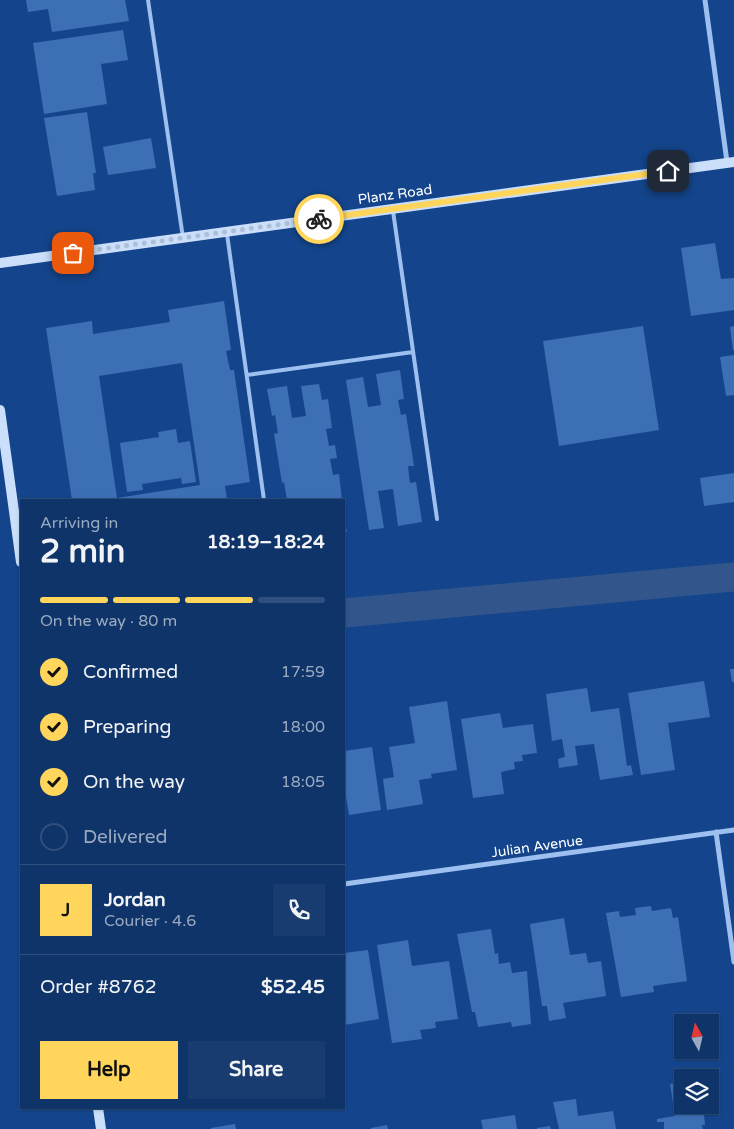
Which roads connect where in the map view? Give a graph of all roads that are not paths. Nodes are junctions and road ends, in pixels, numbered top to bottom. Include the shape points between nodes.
1 (148, 0) edge
2 (705, 0) edge
3 (731, 162) edge
4 (392, 209) junction
5 (227, 231) junction
6 (183, 238) junction
7 (0, 263) edge
8 (413, 352) junction
9 (247, 375) junction
10 (0, 410) edge
11 (264, 499) edge
12 (437, 519) dead end
13 (20, 555) edge
14 (734, 830) edge
15 (716, 832) junction
16 (345, 884) edge
17 (734, 962) edge
18 (98, 1109) edge
19 (101, 1129) edge

1 - 6 lane
2 - 3 street
3 - 4 street, Planz Road
4 - 5 street, Planz Road
4 - 8 lane
5 - 6 street, Planz Road
5 - 9 lane
6 - 7 street, Planz Road
8 - 9 lane
8 - 12 lane
9 - 11 lane
10 - 13 street
14 - 15 street, Julian Avenue
15 - 16 street, Julian Avenue
15 - 17 street
18 - 19 street

